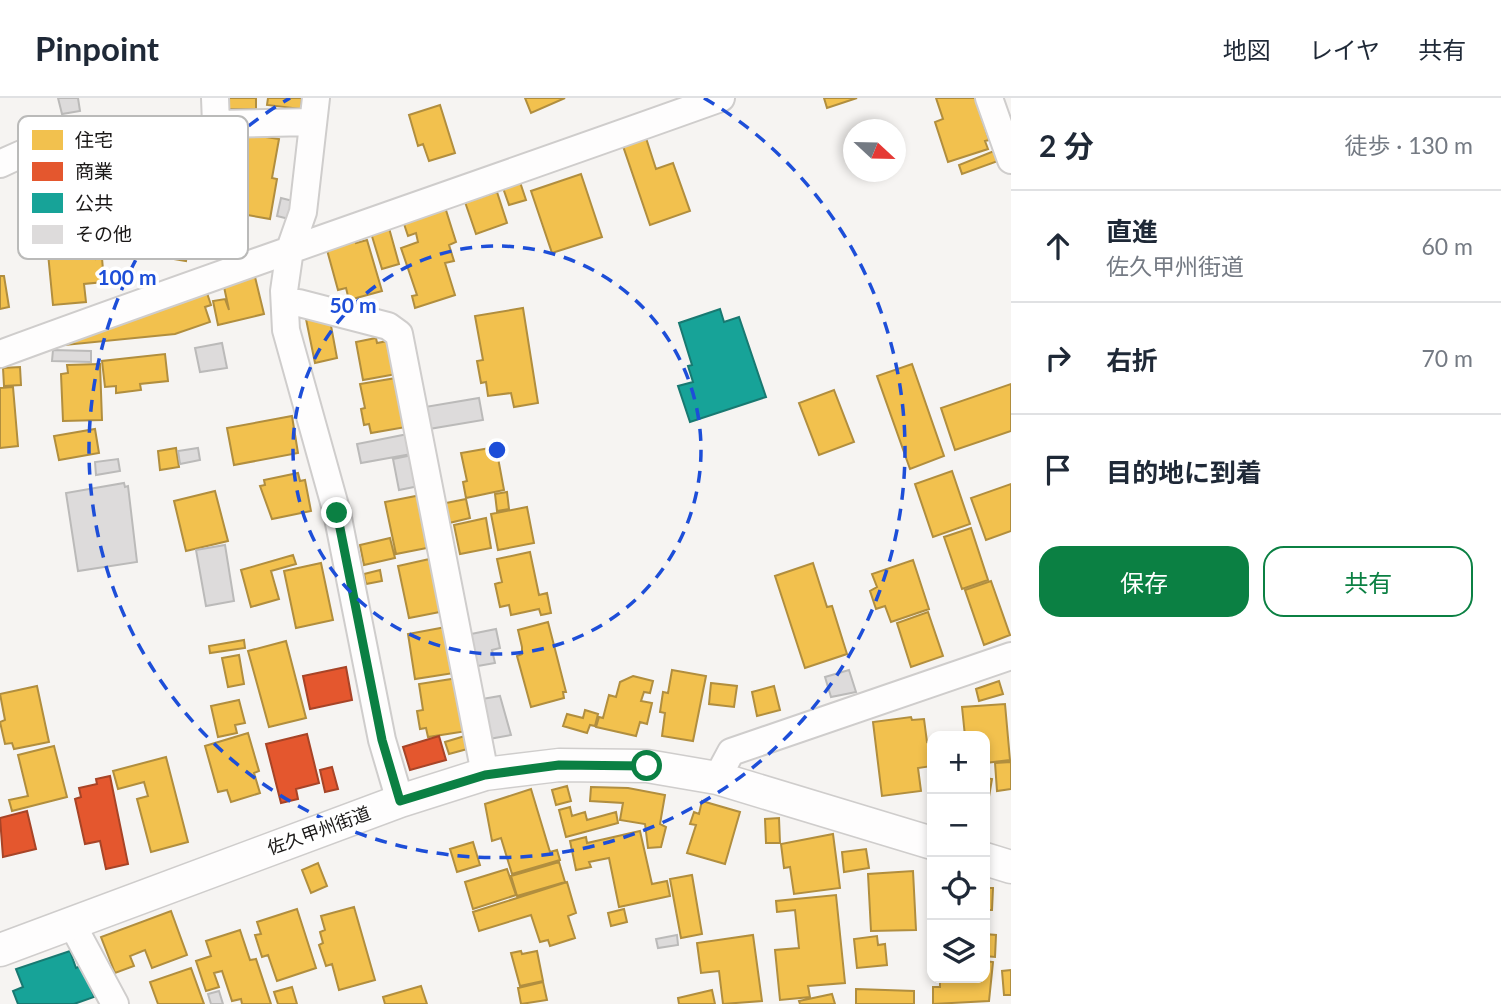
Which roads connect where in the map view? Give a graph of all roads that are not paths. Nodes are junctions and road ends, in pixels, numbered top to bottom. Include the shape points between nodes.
1 (721, 98) edge
2 (989, 98) edge
3 (314, 110) edge
4 (216, 111) edge
5 (18, 158) edge
6 (1011, 160) edge
7 (0, 164) edge
8 (289, 249) junction
9 (285, 304) junction
10 (0, 354) edge
11 (1011, 656) edge
12 (485, 775) junction
13 (717, 778) junction
14 (400, 801) junction
15 (927, 841) edge
16 (990, 861) edge
17 (1011, 867) edge
18 (72, 924) junction
19 (0, 950) edge
20 (115, 1004) edge

1 - 8 street
2 - 6 street
3 - 4 street
3 - 8 street via 303,212
5 - 7 street
8 - 9 street
8 - 10 street
9 - 12 street via 299,303 388,326 399,334
9 - 14 street via 286,330 337,513 382,740
11 - 13 street via 731,752
12 - 13 street, 佐久甲州街道 via 559,765 607,765 647,766
12 - 14 street, 佐久甲州街道
13 - 15 street, 佐久甲州街道
14 - 18 street, 佐久甲州街道
16 - 17 street
18 - 19 street, 佐久甲州街道
18 - 20 street

